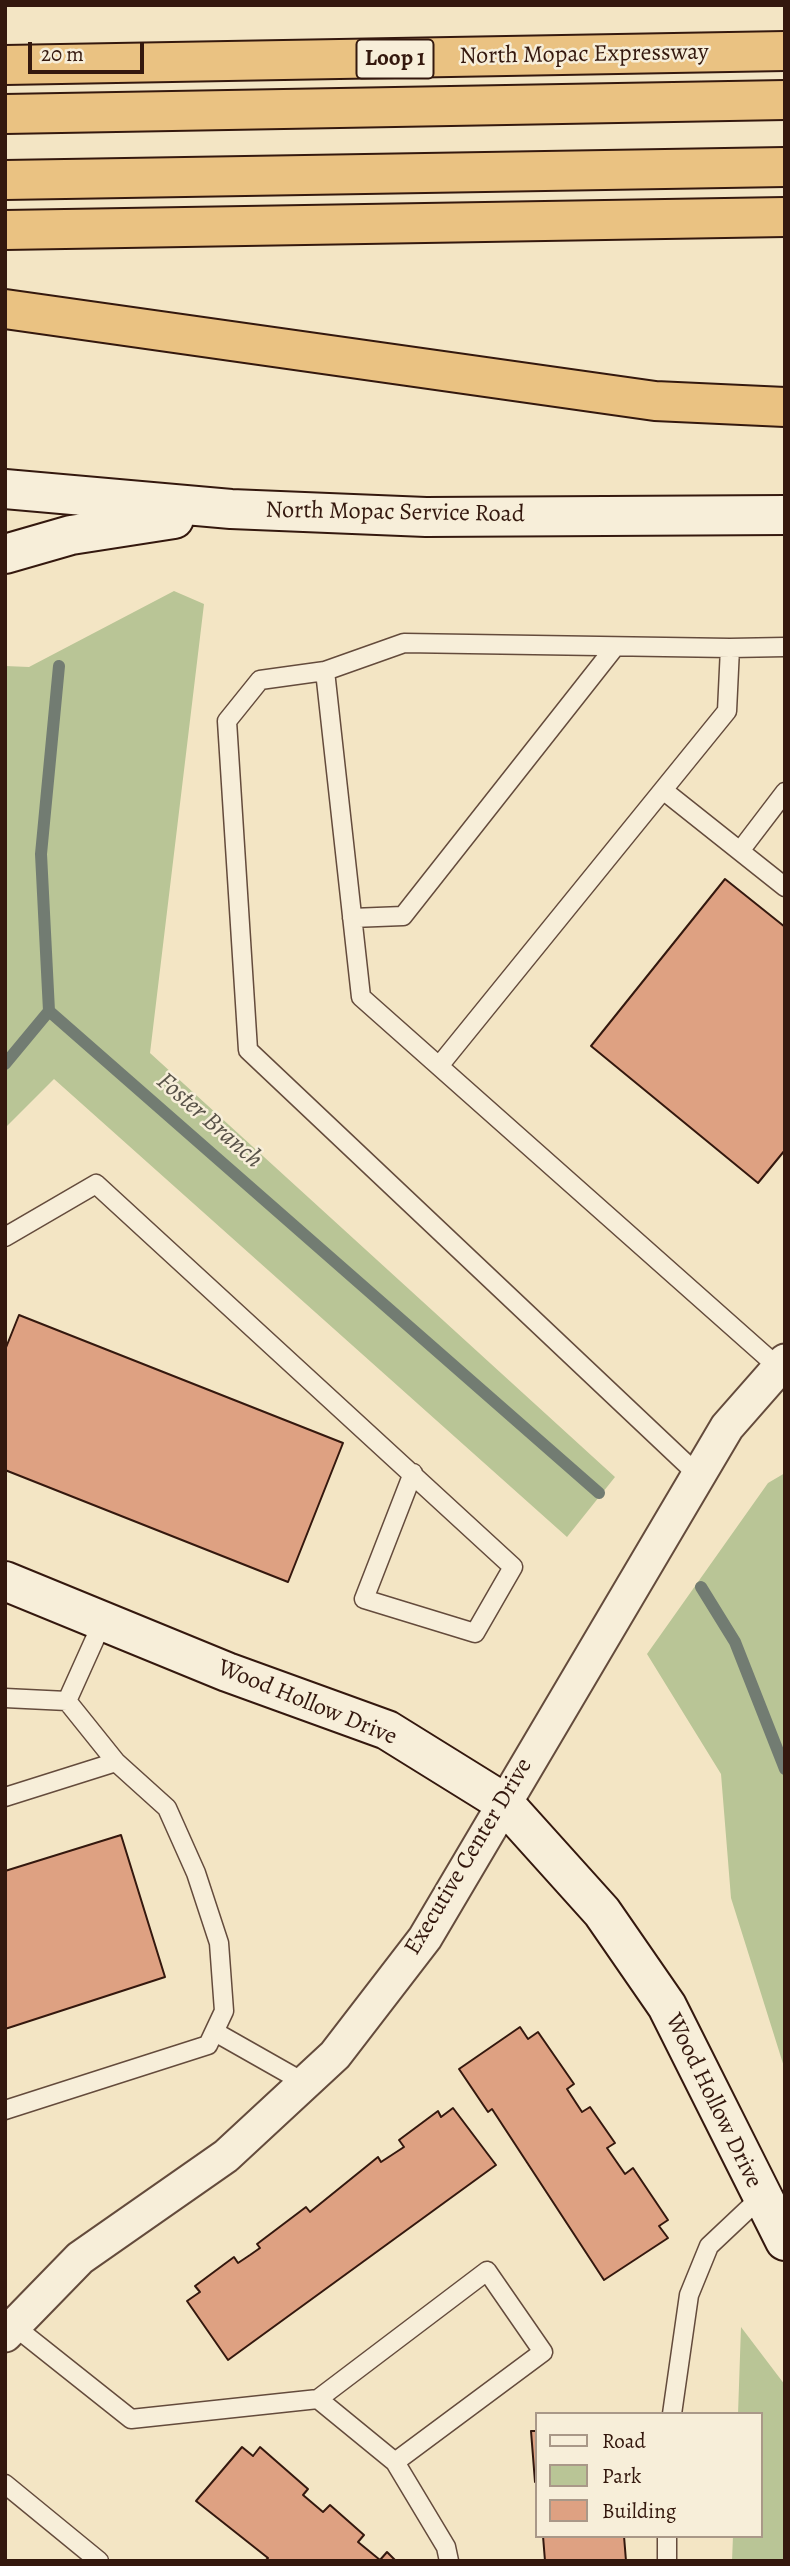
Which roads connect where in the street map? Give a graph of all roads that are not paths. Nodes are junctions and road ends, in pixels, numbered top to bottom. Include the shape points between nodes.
1 (785, 51) edge
2 (5, 65) edge
3 (785, 100) edge
4 (5, 114) edge
5 (785, 167) edge
6 (5, 180) edge
7 (785, 217) edge
8 (5, 230) edge
9 (5, 309) edge
10 (785, 407) edge
11 (5, 489) edge
12 (231, 509) junction
13 (785, 515) edge
14 (5, 554) edge
15 (615, 647) junction
16 (730, 648) junction
17 (785, 648) edge
18 (325, 671) junction
19 (663, 790) junction
20 (785, 792) edge
21 (740, 851) junction
22 (785, 887) edge
23 (352, 918) junction
24 (439, 1066) junction
25 (5, 1237) edge
26 (781, 1364) edge
27 (413, 1473) junction
28 (698, 1475) junction
29 (5, 1581) edge
30 (103, 1621) junction
31 (5, 1698) edge
32 (67, 1701) junction
33 (116, 1762) junction
34 (5, 1797) edge
35 (503, 1802) junction
36 (215, 2032) junction
37 (305, 2083) junction
38 (5, 2110) edge
39 (761, 2197) junction
40 (785, 2241) edge
41 (10, 2331) edge
42 (318, 2399) junction
43 (672, 2412) edge
44 (395, 2462) junction
45 (5, 2484) edge
46 (667, 2538) edge
47 (99, 2561) edge
48 (449, 2561) edge
49 (667, 2561) edge

1 - 2 highway, North Mopac Expressway / Loop 1
3 - 4 highway
5 - 6 highway
7 - 8 highway
9 - 10 highway via 655,401
11 - 12 street, North Mopac Service Road
12 - 13 street, North Mopac Service Road via 426,517
12 - 14 street via 71,535
15 - 16 lane
15 - 18 lane via 404,643
15 - 23 lane via 403,916
16 - 17 lane
16 - 19 lane via 727,711
18 - 23 lane
18 - 28 lane via 260,680 227,720 248,1050
19 - 21 lane
19 - 24 lane
20 - 21 lane
21 - 22 lane
23 - 24 lane via 361,997
24 - 26 lane
25 - 27 lane via 96,1184
26 - 28 street, Executive Center Drive via 727,1427
27 - 27 lane via 513,1567 475,1633 364,1599
28 - 35 street, Executive Center Drive
29 - 30 street, Wood Hollow Drive
30 - 32 lane
30 - 35 street, Wood Hollow Drive via 387,1730
31 - 32 lane
32 - 33 lane
33 - 34 lane
33 - 36 lane via 167,1808 196,1873 219,1943 225,2011
35 - 37 street, Executive Center Drive via 425,1938 335,2055
35 - 39 street, Wood Hollow Drive via 602,1912 667,2006
36 - 37 lane
36 - 38 lane via 208,2045
37 - 41 street, Executive Center Drive via 226,2157 80,2258
39 - 40 street, Wood Hollow Drive
39 - 43 lane via 709,2246 689,2295
41 - 42 lane via 131,2419
42 - 44 lane
42 - 44 lane via 486,2271 543,2352
44 - 48 lane via 446,2547
45 - 47 lane
46 - 49 lane

